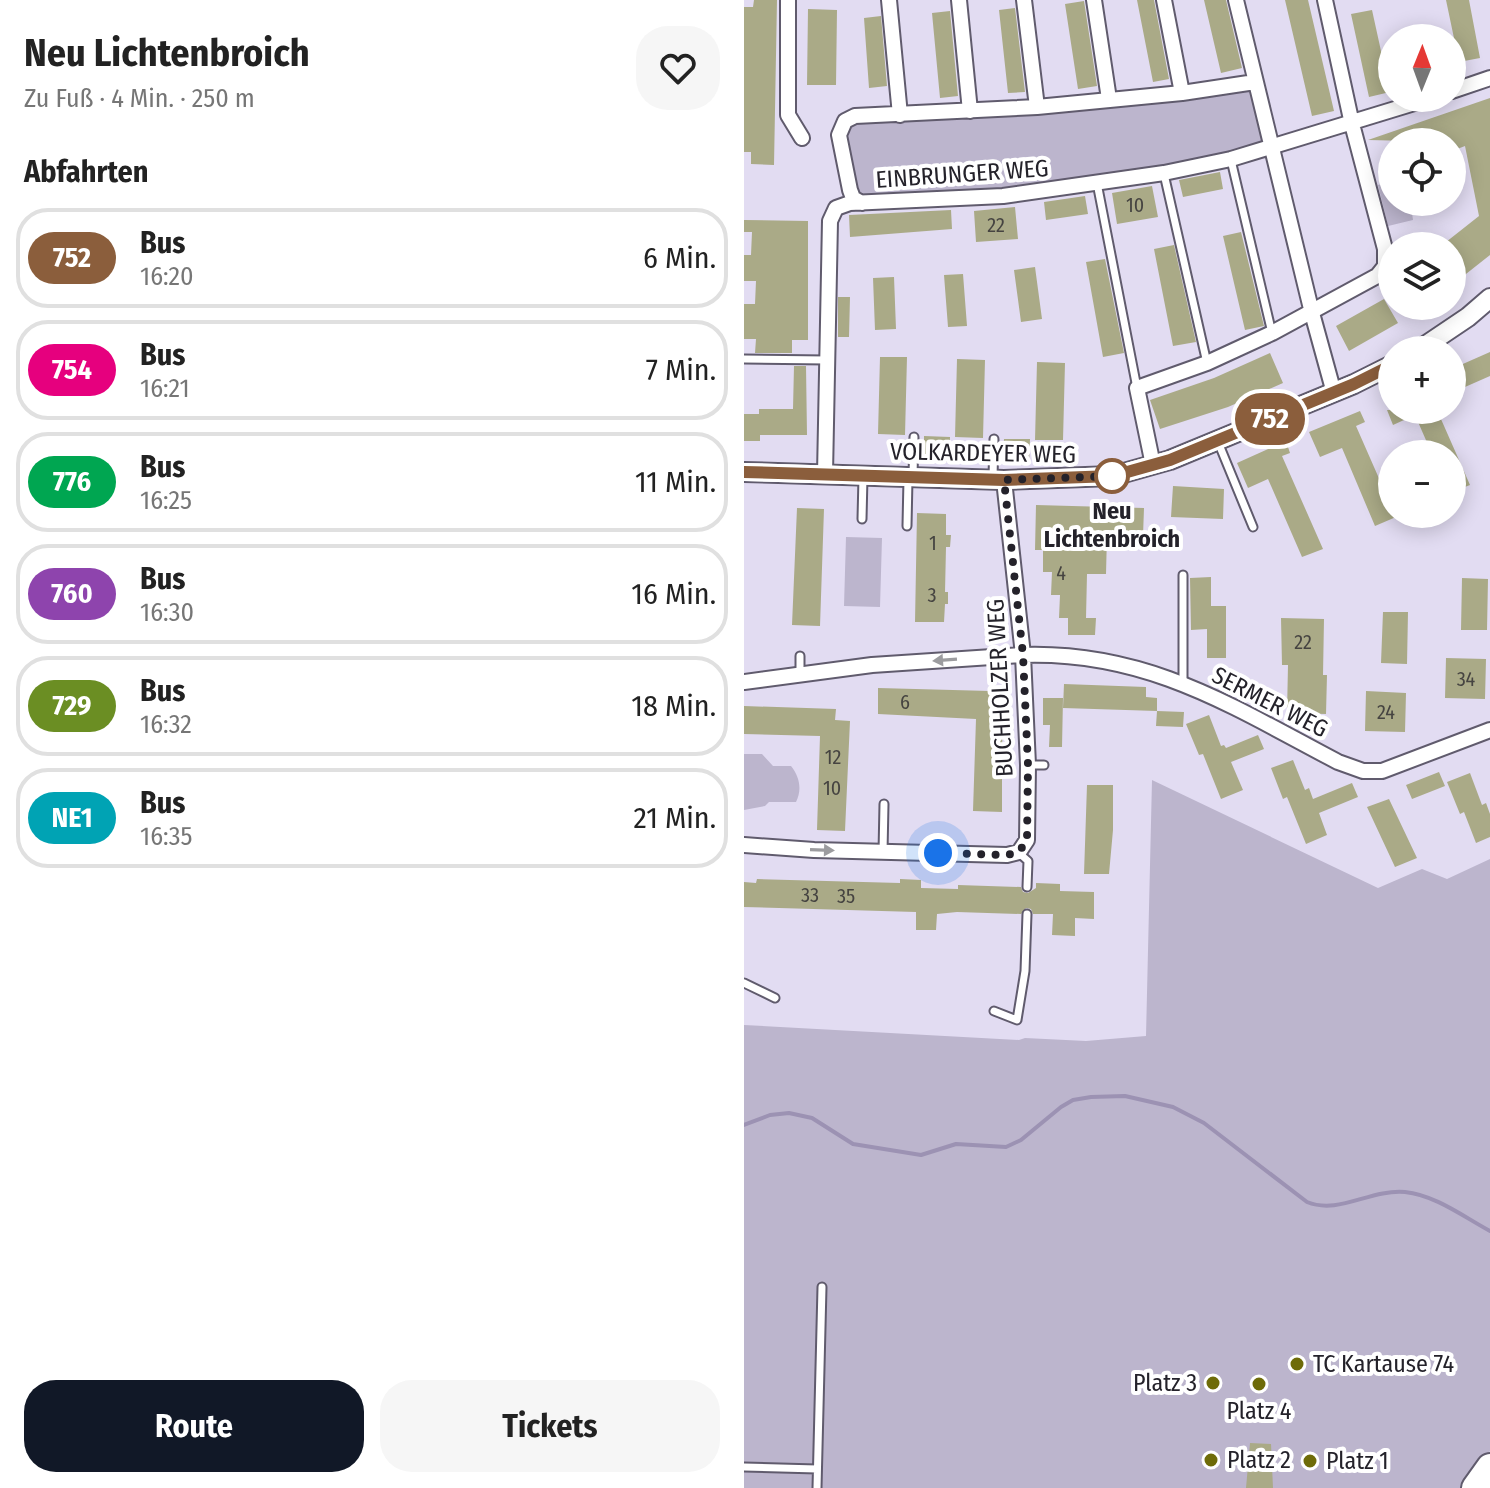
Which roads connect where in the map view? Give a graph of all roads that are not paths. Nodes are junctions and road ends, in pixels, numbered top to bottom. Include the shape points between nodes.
1 (788, 0) edge
2 (889, 0) edge
3 (959, 0) edge
4 (1024, 0) edge
5 (1094, 0) edge
6 (1164, 0) edge
7 (1236, 0) edge
8 (1325, 0) edge
9 (1490, 78) edge
10 (1255, 82) junction
11 (1466, 86) edge
12 (1182, 93) junction
13 (1109, 99) junction
14 (1037, 107) junction
15 (970, 111) junction
16 (1388, 112) edge
17 (900, 115) junction
18 (1352, 124) junction
19 (802, 138) dead end
20 (1272, 147) junction
21 (1231, 159) junction
22 (1164, 173) junction
23 (1097, 183) junction
24 (862, 203) junction
25 (1490, 298) edge
26 (1312, 313) junction
27 (1272, 333) junction
28 (1440, 336) edge
29 (744, 359) edge
30 (827, 360) junction
31 (1207, 363) junction
32 (1378, 372) edge
33 (1137, 388) junction
34 (1334, 393) junction
35 (914, 437) dead end
36 (994, 439) dead end
37 (1217, 440) junction
38 (1153, 465) junction
39 (744, 472) edge
40 (825, 474) junction
41 (863, 475) junction
42 (910, 477) junction
43 (999, 480) junction
44 (862, 519) dead end
45 (907, 526) dead end
46 (1253, 527) dead end
47 (1183, 575) dead end
48 (1023, 655) junction
49 (800, 656) dead end
50 (800, 673) junction
51 (744, 682) edge
52 (1183, 683) junction
53 (1490, 730) edge
54 (1028, 765) junction
55 (1044, 765) dead end
56 (884, 804) dead end
57 (744, 845) edge
58 (883, 852) junction
59 (1019, 852) junction
60 (1027, 887) dead end
61 (1027, 914) dead end
62 (744, 983) edge
63 (775, 998) dead end
64 (994, 1011) dead end
65 (822, 1287) dead end
66 (744, 1467) edge
67 (1490, 1467) edge
68 (817, 1469) junction
69 (817, 1488) edge
70 (1475, 1488) edge

1 - 19 street via 788,115
2 - 17 street
3 - 15 street
4 - 14 street
5 - 13 street
6 - 12 street
7 - 10 street
8 - 18 street
9 - 11 street
10 - 12 street
10 - 20 street
12 - 13 street
13 - 14 street
14 - 15 street
15 - 17 street
16 - 18 street, EINBRUNGER WEG
17 - 24 street via 855,116 842,126 839,135 850,190
18 - 20 street, EINBRUNGER WEG
18 - 26 street via 1385,266 1377,276
20 - 21 street, EINBRUNGER WEG
20 - 26 street
21 - 22 street, EINBRUNGER WEG
21 - 27 lane
22 - 23 street, EINBRUNGER WEG
22 - 31 lane
23 - 24 street, EINBRUNGER WEG via 962,200
23 - 33 lane
24 - 30 street, EINBRUNGER WEG via 843,204 830,221
25 - 28 street
26 - 27 street
26 - 34 street
27 - 31 street
29 - 30 lane
30 - 40 street, EINBRUNGER WEG
31 - 33 street
32 - 34 street, VOLKARDEYER WEG
33 - 38 street
34 - 37 street, VOLKARDEYER WEG
35 - 42 lane
36 - 43 lane
37 - 38 street, VOLKARDEYER WEG
37 - 46 lane
38 - 43 street, VOLKARDEYER WEG via 1113,476
39 - 40 street, VOLKARDEYER WEG
40 - 41 street, VOLKARDEYER WEG
41 - 42 street, VOLKARDEYER WEG
41 - 44 lane
42 - 43 street, VOLKARDEYER WEG
42 - 45 lane
43 - 48 street, BUCHHOLZER WEG
47 - 52 lane
48 -> 50 street, SERMER WEG
48 - 52 street, SERMER WEG via 1103,660
48 - 54 street, BUCHHOLZER WEG
49 - 50 lane
50 - 51 street, SERMER WEG
52 - 53 street, SERMER WEG via 1363,771 1395,768
54 - 55 lane
54 - 59 street, BUCHHOLZER WEG via 1027,840
56 - 58 lane
57 -> 58 street
58 - 59 street
59 - 60 lane, BUCHHOLZER WEG via 1028,861
61 - 64 lane via 1017,1020
62 - 63 lane
65 - 68 lane
66 - 68 lane
67 - 70 highway
68 - 69 lane

